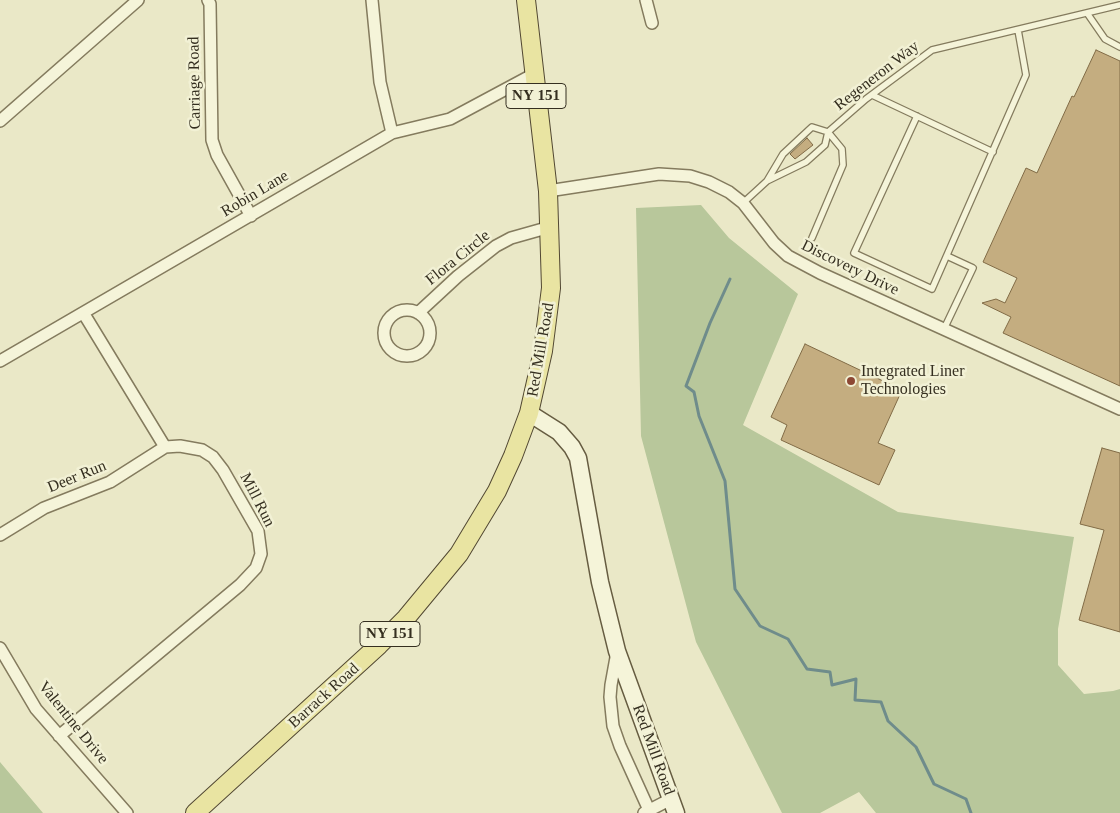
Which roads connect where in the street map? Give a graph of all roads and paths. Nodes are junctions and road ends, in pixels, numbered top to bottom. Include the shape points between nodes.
1 (138, 0) edge
2 (208, 0) edge
3 (372, 0) edge
4 (526, 0) edge
5 (646, 0) edge
6 (1120, 5) edge
7 (1087, 13) junction
8 (652, 23) dead end
9 (1018, 30) junction
10 (1120, 47) edge
11 (534, 74) junction
12 (872, 94) junction
13 (918, 116) junction
14 (0, 121) edge
15 (828, 132) junction
16 (392, 133) junction
17 (993, 152) junction
18 (767, 181) junction
19 (548, 191) junction
20 (743, 203) junction
21 (250, 216) junction
22 (550, 227) junction
23 (812, 238) dead end
24 (947, 256) junction
25 (418, 313) junction
26 (84, 314) junction
27 (944, 329) junction
28 (0, 361) edge
29 (1120, 409) edge
30 (529, 413) junction
31 (165, 447) junction
32 (0, 535) edge
33 (0, 648) edge
34 (617, 651) junction
35 (59, 736) junction
36 (673, 806) edge
37 (647, 812) edge
38 (127, 813) edge
39 (195, 813) edge

1 - 14 street
2 - 21 street, Carriage Road via 212,140
3 - 16 street via 380,82
4 - 11 main road, Red Mill Road / NY 151
5 - 8 street
6 - 7 lane, Regeneron Way
7 - 9 lane, Regeneron Way
7 - 10 lane via 1105,40
9 - 12 lane, Regeneron Way via 932,50
9 - 17 lane via 1026,75
11 - 16 street, Robin Lane via 450,119
11 - 19 main road, Red Mill Road / NY 151
12 - 13 lane
12 - 15 lane, Regeneron Way
13 - 17 lane
13 - 24 lane via 854,253 932,289
15 - 18 lane, Regeneron Way via 825,145 806,162
15 - 18 lane, Regeneron Way via 812,127 782,154
15 - 23 lane via 842,149 843,165
16 - 21 street, Robin Lane
17 - 24 lane
18 - 20 lane, Regeneron Way
19 - 20 street, Discovery Drive via 659,174 690,176 709,182
19 - 22 main road, Red Mill Road / NY 151
20 - 27 street, Discovery Drive via 774,244 788,256
21 - 26 street, Robin Lane
22 - 25 street, Flora Circle via 511,238 496,246
22 - 30 main road, Red Mill Road / NY 151 via 548,317 544,351
24 - 27 lane via 973,268
25 - 25 street via 403,310 386,324 385,339 394,352 415,355 427,346 430,331 424,317
26 - 28 street, Robin Lane
26 - 31 street
27 - 29 street, Discovery Drive
30 - 34 street, Red Mill Road via 559,432 578,458 600,582
30 - 39 main road, Barrack Road / NY 151 via 513,456 485,513 430,591 379,645
31 - 32 street, Deer Run via 110,482 44,508
31 - 35 street, Mill Run via 202,450 224,470 258,531 261,554 256,568 240,585
33 - 35 street, Valentine Drive via 36,709
34 - 36 street, Red Mill Road
34 - 37 street via 610,698 613,726
35 - 38 street, Valentine Drive
36 - 37 street

